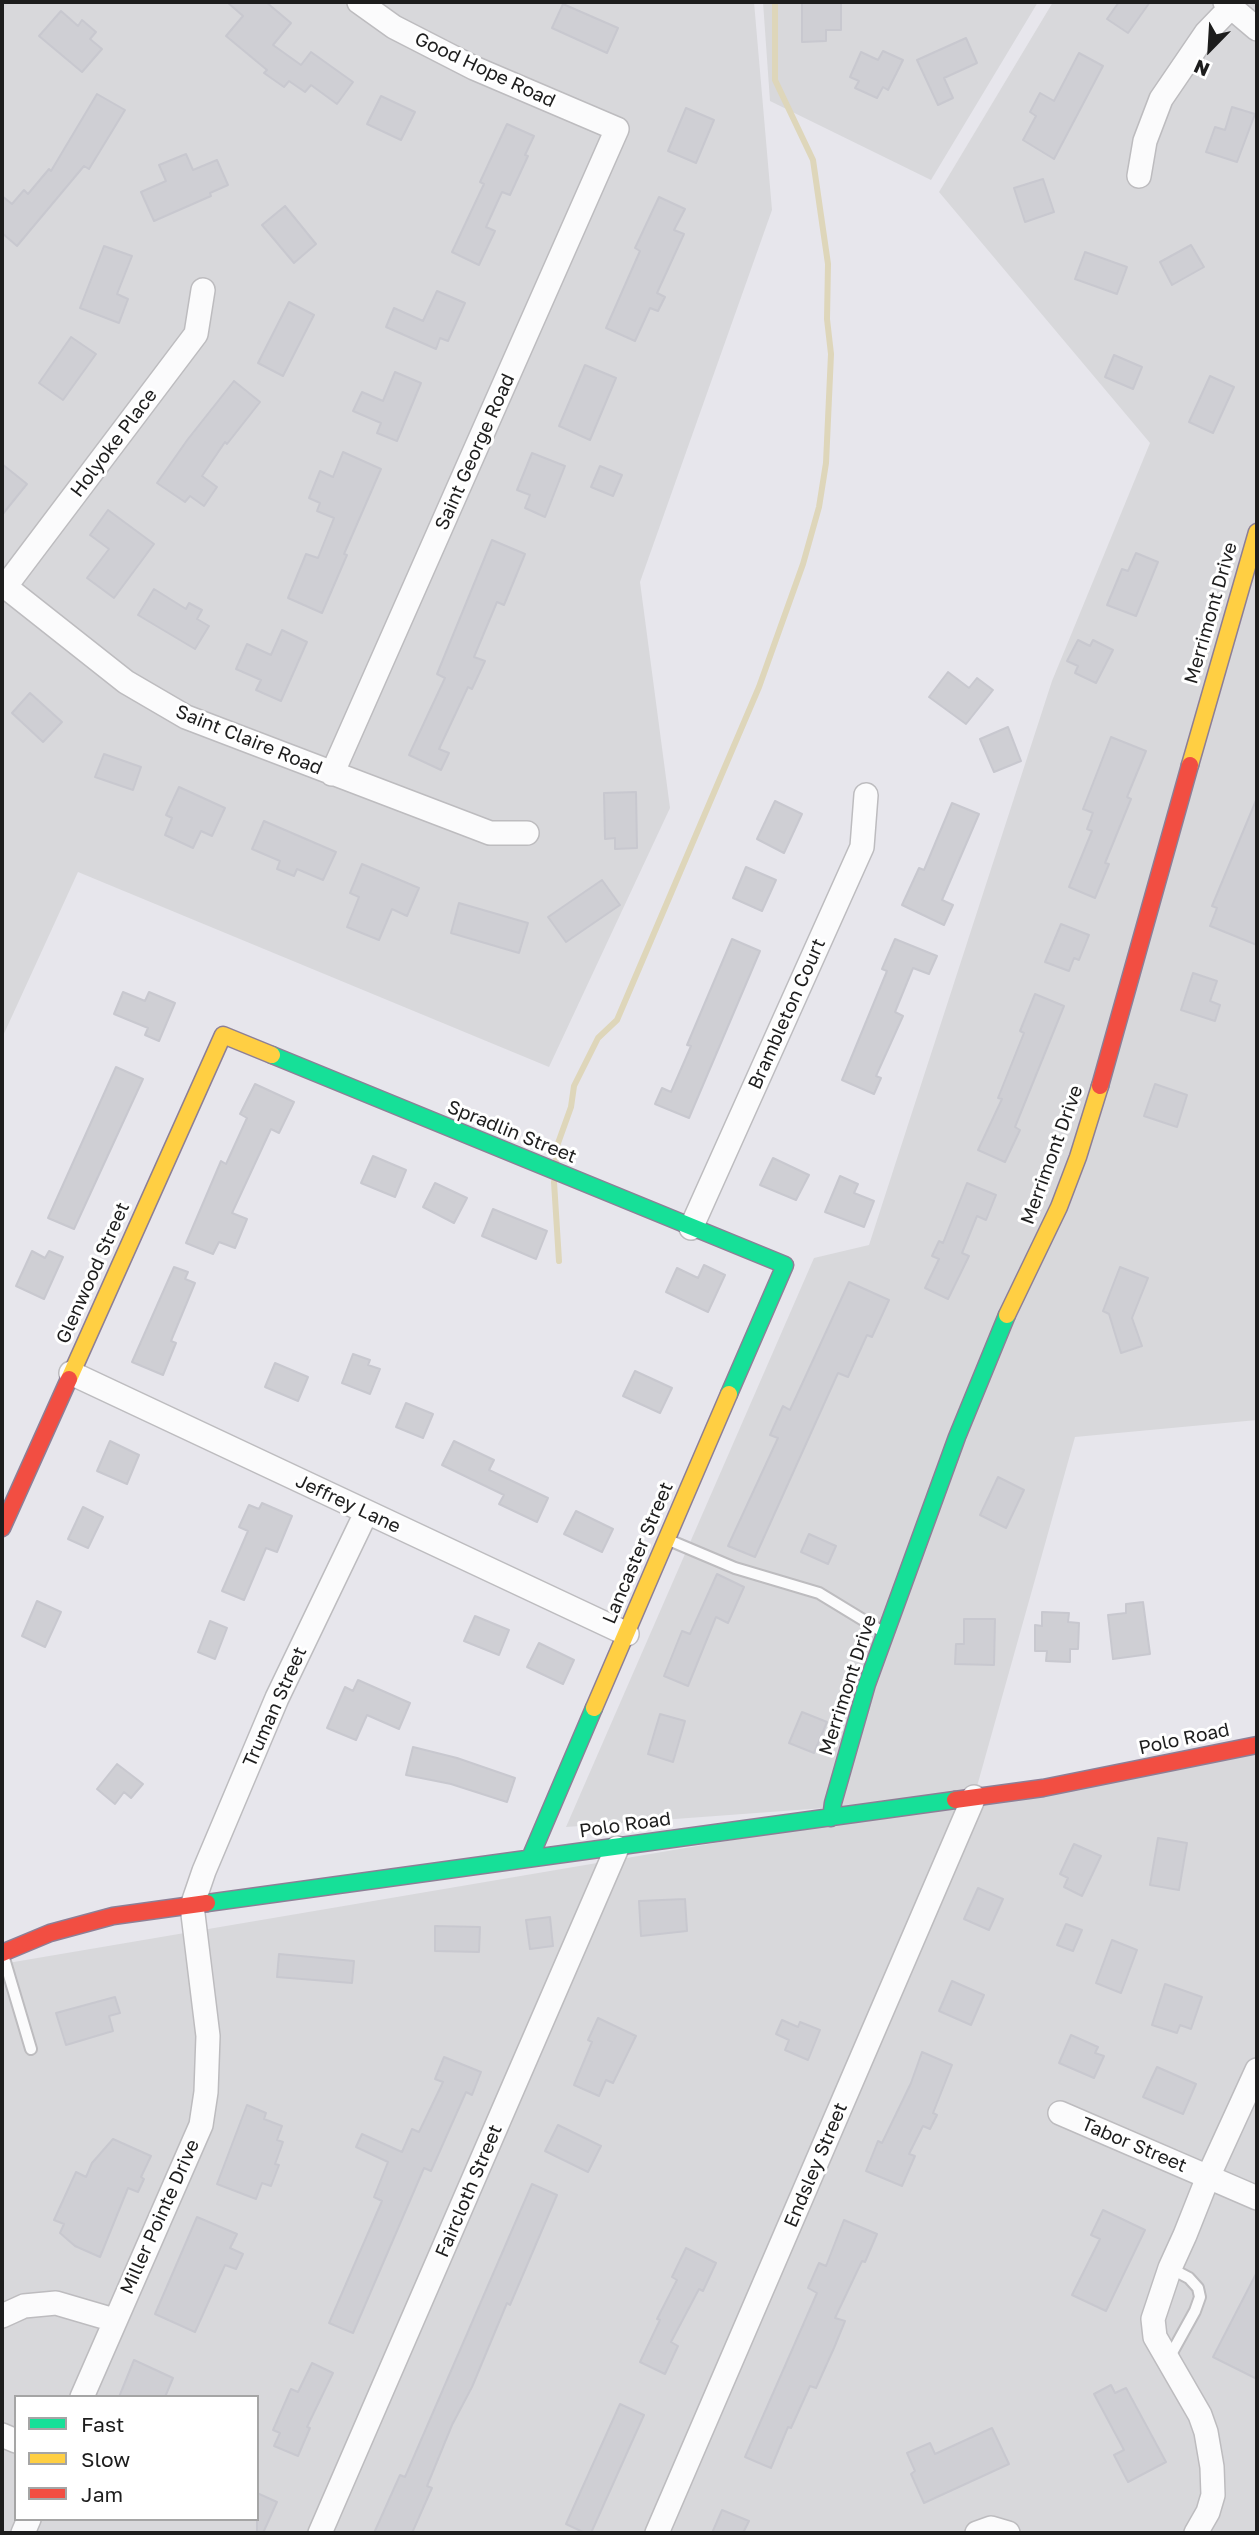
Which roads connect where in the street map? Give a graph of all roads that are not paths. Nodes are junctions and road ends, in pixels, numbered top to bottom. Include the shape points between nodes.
1 (359, 2) edge
2 (1228, 4) edge
3 (1257, 29) edge
4 (617, 129) joint
5 (1139, 176) dead end
6 (203, 290) dead end
7 (1257, 532) edge
8 (3, 586) edge
9 (332, 774) junction
10 (866, 795) dead end
11 (527, 833) dead end
12 (223, 1035) joint
13 (691, 1228) junction
14 (785, 1265) joint
15 (71, 1373) junction
16 (366, 1513) junction
17 (2, 1528) edge
18 (667, 1539) junction
19 (626, 1634) junction
20 (886, 1634) junction
21 (1257, 1745) edge
22 (974, 1797) junction
23 (831, 1818) junction
24 (617, 1848) junction
25 (530, 1858) junction
26 (192, 1906) junction
27 (2, 1953) edge
28 (31, 2049) dead end
29 (1257, 2070) edge
30 (1060, 2113) dead end
31 (1208, 2177) junction
32 (1257, 2198) edge
33 (1170, 2267) junction
34 (2, 2316) edge
35 (114, 2320) junction
36 (1167, 2361) junction
37 (83, 2395) edge
38 (320, 2533) edge
39 (657, 2533) edge
40 (977, 2533) edge
41 (1008, 2533) edge
42 (1196, 2533) edge

1 - 4 street, Good Hope Road via 394,27 474,68
2 - 3 street
2 - 5 street via 1161,99 1145,141
4 - 9 street, Saint George Road
6 - 8 street, Holyoke Place via 196,334
7 - 20 street, Merrimont Drive via 1078,1157 997,1337
8 - 9 street, Saint Claire Road via 126,682 186,717
9 - 11 street, Saint Claire Road via 490,833
10 - 13 street, Brambleton Court via 862,847
12 - 13 street, Spradlin Street
12 - 15 street, Glenwood Street
13 - 14 street, Spradlin Street
14 - 18 street, Lancaster Street
15 - 16 street, Jeffrey Lane
15 - 17 street, Glenwood Street
16 - 19 street, Jeffrey Lane
16 - 26 street, Truman Street via 277,1698
18 - 19 street, Lancaster Street
18 - 20 lane via 735,1568 819,1593
19 - 25 street, Lancaster Street
20 - 23 street, Merrimont Drive via 867,1684
21 - 22 street, Polo Road
22 - 23 street, Polo Road
22 - 39 street, Endsley Street
23 - 24 street, Polo Road
24 - 25 street, Polo Road
24 - 38 street, Faircloth Street
25 - 26 street, Polo Road
26 - 27 street, Polo Road via 88,1922
26 - 35 street, Miller Pointe Drive via 208,2036 201,2125
27 - 28 lane
29 - 31 street, Tabor Street
30 - 31 street, Tabor Street
31 - 32 street, Tabor Street
31 - 33 street
33 - 36 street via 1153,2319 1155,2337
33 - 36 lane via 1189,2278 1200,2297
34 - 35 street via 24,2306 56,2303
35 - 37 street, Miller Pointe Drive
36 - 42 street via 1206,2432 1213,2495
40 - 41 street via 991,2528

